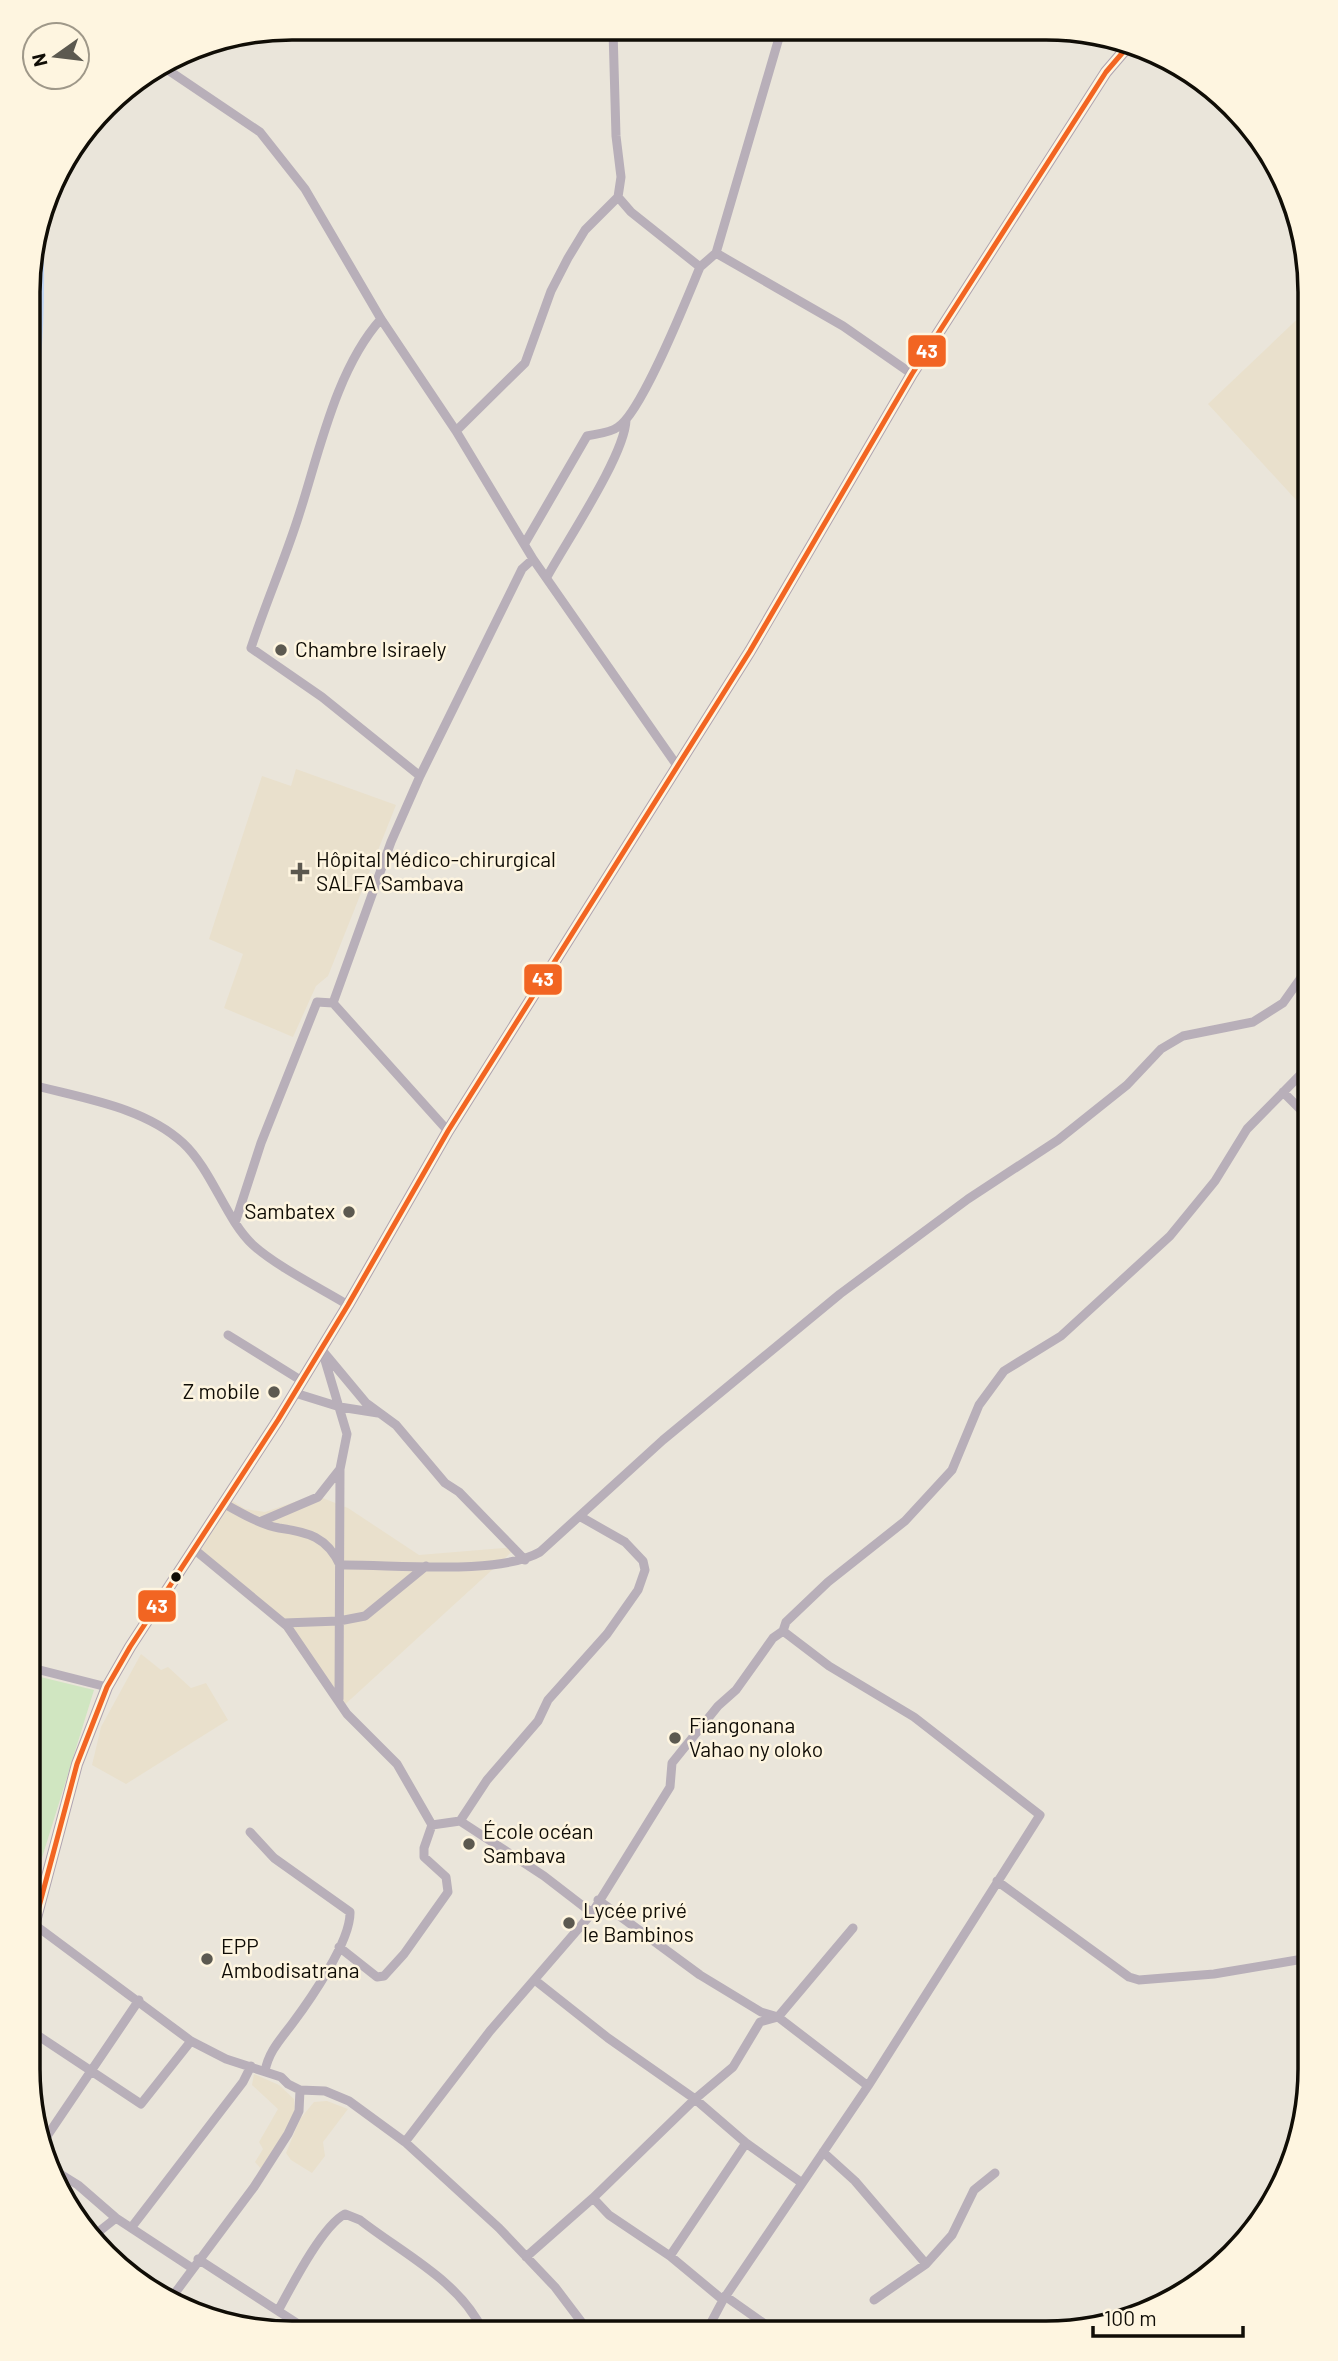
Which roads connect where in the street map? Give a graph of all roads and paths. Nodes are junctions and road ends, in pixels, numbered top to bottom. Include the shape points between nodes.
1 (613, 40) edge
2 (778, 40) edge
3 (1123, 53) edge
4 (170, 72) edge
5 (618, 197) junction
6 (716, 253) junction
7 (700, 267) junction
8 (381, 319) junction
9 (912, 374) junction
10 (626, 420) junction
11 (456, 430) junction
12 (524, 543) junction
13 (533, 559) junction
14 (547, 577) junction
15 (678, 767) junction
16 (419, 776) junction
17 (1298, 982) edge
18 (333, 1003) junction
19 (1298, 1077) edge
20 (40, 1087) edge
21 (1283, 1092) junction
22 (1298, 1107) edge
23 (448, 1130) junction
24 (236, 1220) junction
25 (348, 1305) junction
26 (228, 1335) dead end
27 (321, 1349) junction
28 (302, 1381) junction
29 (295, 1393) junction
30 (340, 1407) junction
31 (378, 1413) junction
32 (340, 1469) junction
33 (223, 1503) junction
34 (580, 1517) junction
35 (262, 1521) junction
36 (195, 1550) junction
37 (525, 1560) junction
38 (340, 1565) junction
39 (426, 1566) junction
40 (340, 1621) junction
41 (284, 1623) junction
42 (783, 1631) junction
43 (40, 1670) edge
44 (107, 1687) junction
45 (339, 1699) junction
46 (460, 1821) junction
47 (432, 1825) junction
48 (250, 1832) dead end
49 (997, 1881) junction
50 (598, 1900) junction
51 (40, 1905) edge
52 (592, 1913) junction
53 (853, 1928) dead end
54 (40, 1929) edge
55 (339, 1947) junction
56 (1298, 1960) edge
57 (536, 1982) junction
58 (139, 2000) junction
59 (778, 2017) junction
60 (40, 2037) edge
61 (191, 2041) junction
62 (251, 2066) junction
63 (90, 2071) junction
64 (265, 2071) junction
65 (868, 2086) junction
66 (300, 2090) junction
67 (695, 2099) junction
68 (49, 2133) edge
69 (405, 2142) junction
70 (746, 2143) junction
71 (823, 2152) junction
72 (995, 2172) dead end
73 (64, 2177) edge
74 (802, 2183) junction
75 (593, 2198) junction
76 (116, 2218) junction
77 (131, 2228) junction
78 (100, 2231) edge
79 (670, 2256) junction
80 (526, 2257) junction
81 (198, 2259) junction
82 (926, 2264) junction
83 (192, 2268) junction
84 (175, 2292) edge
85 (724, 2298) junction
86 (874, 2300) dead end
87 (278, 2311) junction
88 (294, 2321) edge
89 (477, 2321) edge
90 (581, 2321) edge
91 (712, 2321) edge
92 (759, 2321) edge

1 - 5 street via 621,177
2 - 6 street
3 - 9 main road
4 - 8 street via 260,132 304,189
5 - 7 street
5 - 11 street via 585,230 568,258 525,363
6 - 7 street
6 - 9 street via 843,326
7 - 10 street via 646,387
8 - 11 street
8 - 16 street via 336,398 251,648 322,697
9 - 15 main road
10 - 12 street via 617,428 587,436
10 - 14 street via 626,432 598,488
11 - 12 street
12 - 13 street
13 - 14 street
13 - 16 street via 522,569
14 - 15 street
15 - 23 main road
16 - 18 street
17 - 34 street via 1283,1003 1253,1022 1183,1036 1161,1049 1127,1085 1058,1140 968,1199 840,1294 663,1440
18 - 23 street
18 - 24 street via 317,1002 312,1013
19 - 21 street
20 - 24 street via 127,1110 163,1129 183,1143
21 - 22 street
21 - 42 street via 1247,1129 1215,1181 1170,1236 1061,1336 1004,1371 979,1405 952,1470 905,1521 828,1582 786,1622
23 - 25 main road
24 - 25 street via 254,1246
25 - 27 main road
26 - 28 street
27 - 28 main road
27 - 30 street
27 - 31 street
28 - 29 main road
29 - 30 street
29 - 33 main road
30 - 31 street
30 - 32 street via 347,1434
31 - 37 street via 396,1426 445,1483 460,1492
32 - 35 street via 318,1497
32 - 38 street
33 - 35 street
33 - 36 main road
34 - 37 street
34 - 46 street via 625,1542 643,1561 645,1570 638,1590 607,1634 548,1700 538,1721 487,1780
35 - 38 street via 329,1545
36 - 41 street
36 - 44 main road
37 - 39 street
38 - 39 street
38 - 40 street
39 - 40 street via 365,1616
40 - 41 street
40 - 45 street
41 - 45 street
42 - 49 street via 829,1666 914,1717 1040,1815
42 - 50 street via 672,1763 670,1787
43 - 44 street
44 - 51 main road via 71,1782
45 - 47 street via 347,1714 397,1764
46 - 47 street
46 - 52 street
47 - 55 street via 424,1857 446,1877 448,1892 404,1954 384,1976 377,1977
48 - 55 street via 274,1858 350,1912
49 - 56 street via 1139,1980
49 - 65 street
50 - 52 street
50 - 59 street via 700,1975 761,2012
52 - 57 street
53 - 59 street
54 - 58 street
55 - 64 street via 268,2056
57 - 67 street
57 - 69 street via 490,2031
58 - 61 street
58 - 63 street
59 - 65 street
59 - 67 street via 760,2022 733,2067
60 - 63 street
61 - 62 street
61 - 63 street via 141,2104
62 - 64 street
62 - 77 street
63 - 68 street
64 - 66 street
65 - 71 street
66 - 69 street via 325,2091 349,2101
66 - 81 street via 299,2111 288,2134
67 - 70 street
67 - 75 street
69 - 80 street
70 - 74 street
70 - 79 street
71 - 74 street
71 - 82 street via 855,2180
72 - 82 street via 974,2190 952,2235
73 - 76 street
74 - 85 street
75 - 79 street
75 - 80 street
76 - 77 street
76 - 78 street
77 - 83 street
79 - 85 street
80 - 90 street
81 - 83 street
81 - 87 street
82 - 86 street
83 - 84 street
85 - 91 street
85 - 92 street
87 - 88 street
87 - 89 street via 313,2250 345,2214 360,2220 451,2287

